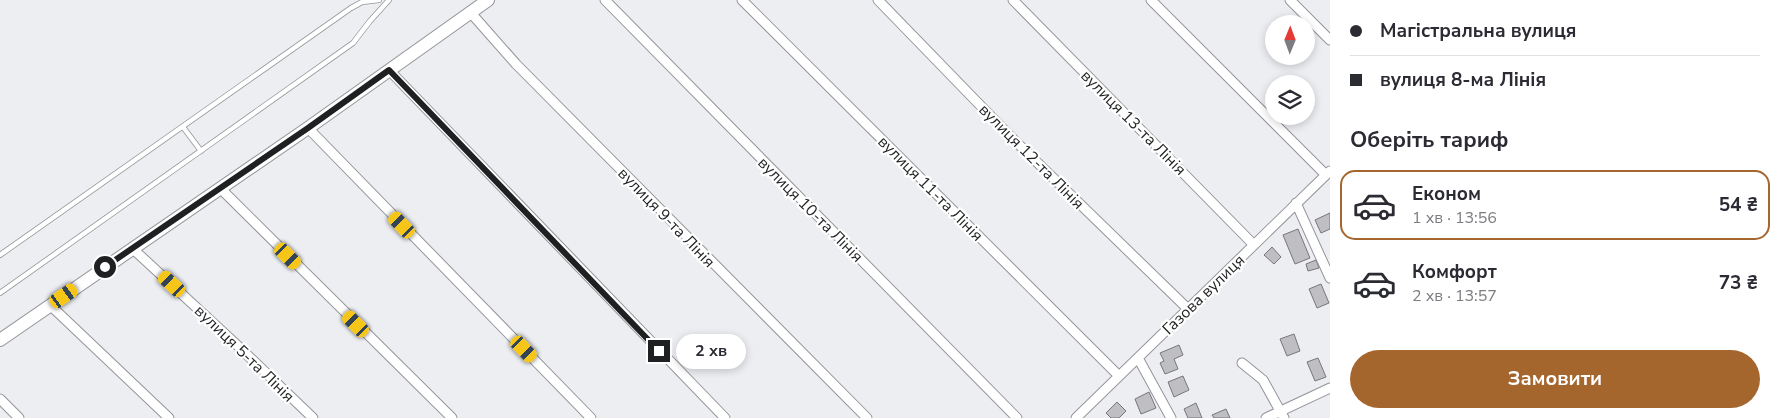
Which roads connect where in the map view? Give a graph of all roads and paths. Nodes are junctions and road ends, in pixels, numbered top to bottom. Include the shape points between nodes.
1 (379, 0) edge
2 (389, 0) edge
3 (488, 0) edge
4 (605, 0) edge
5 (742, 0) edge
6 (878, 0) edge
7 (1013, 0) edge
8 (1151, 0) edge
9 (1290, 0) edge
10 (471, 13) junction
11 (1330, 40) edge
12 (389, 70) junction
13 (183, 127) junction
14 (308, 128) junction
15 (201, 151) junction
16 (1328, 173) edge
17 (220, 188) junction
18 (1296, 203) junction
19 (1254, 245) junction
20 (132, 248) junction
21 (0, 255) edge
22 (1330, 278) edge
23 (0, 293) edge
24 (50, 305) junction
25 (1188, 309) junction
26 (0, 340) edge
27 (1138, 358) junction
28 (1242, 363) dead end
29 (1119, 376) junction
30 (1330, 388) edge
31 (0, 399) edge
32 (1282, 414) edge
33 (19, 418) edge
34 (169, 418) edge
35 (313, 418) edge
36 (452, 418) edge
37 (591, 418) edge
38 (725, 418) edge
39 (867, 418) edge
40 (1017, 418) edge
41 (1076, 418) edge
42 (1171, 418) edge
43 (1266, 418) edge

1 - 13 lane via 362,2 351,8
2 - 15 lane via 353,43
3 - 10 street
4 - 40 street, вулиця 10-та Лінія
5 - 29 street, вулиця 11-та Лінія
6 - 25 street, вулиця 12-та Лінія via 1009,135
7 - 19 street, вулиця 13-та Лінія
8 - 16 street
9 - 11 street
10 - 12 street
10 - 39 street, вулиця 9-та Лінія via 523,71
12 - 14 street
12 - 38 street
13 - 15 lane
13 - 21 lane
14 - 17 street
14 - 37 street
15 - 23 lane
16 - 18 street, Газова вулиця
17 - 20 street
17 - 36 street
18 - 19 street, Газова вулиця
18 - 22 street
19 - 25 street, Газова вулиця
20 - 24 street
20 - 35 street, вулиця 5-та Лінія
24 - 26 street
24 - 34 street
25 - 27 street, Газова вулиця
27 - 29 street, Газова вулиця
27 - 42 street
28 - 32 street via 1263,380
29 - 41 street, Газова вулиця
30 - 32 street
31 - 33 street
32 - 43 street

